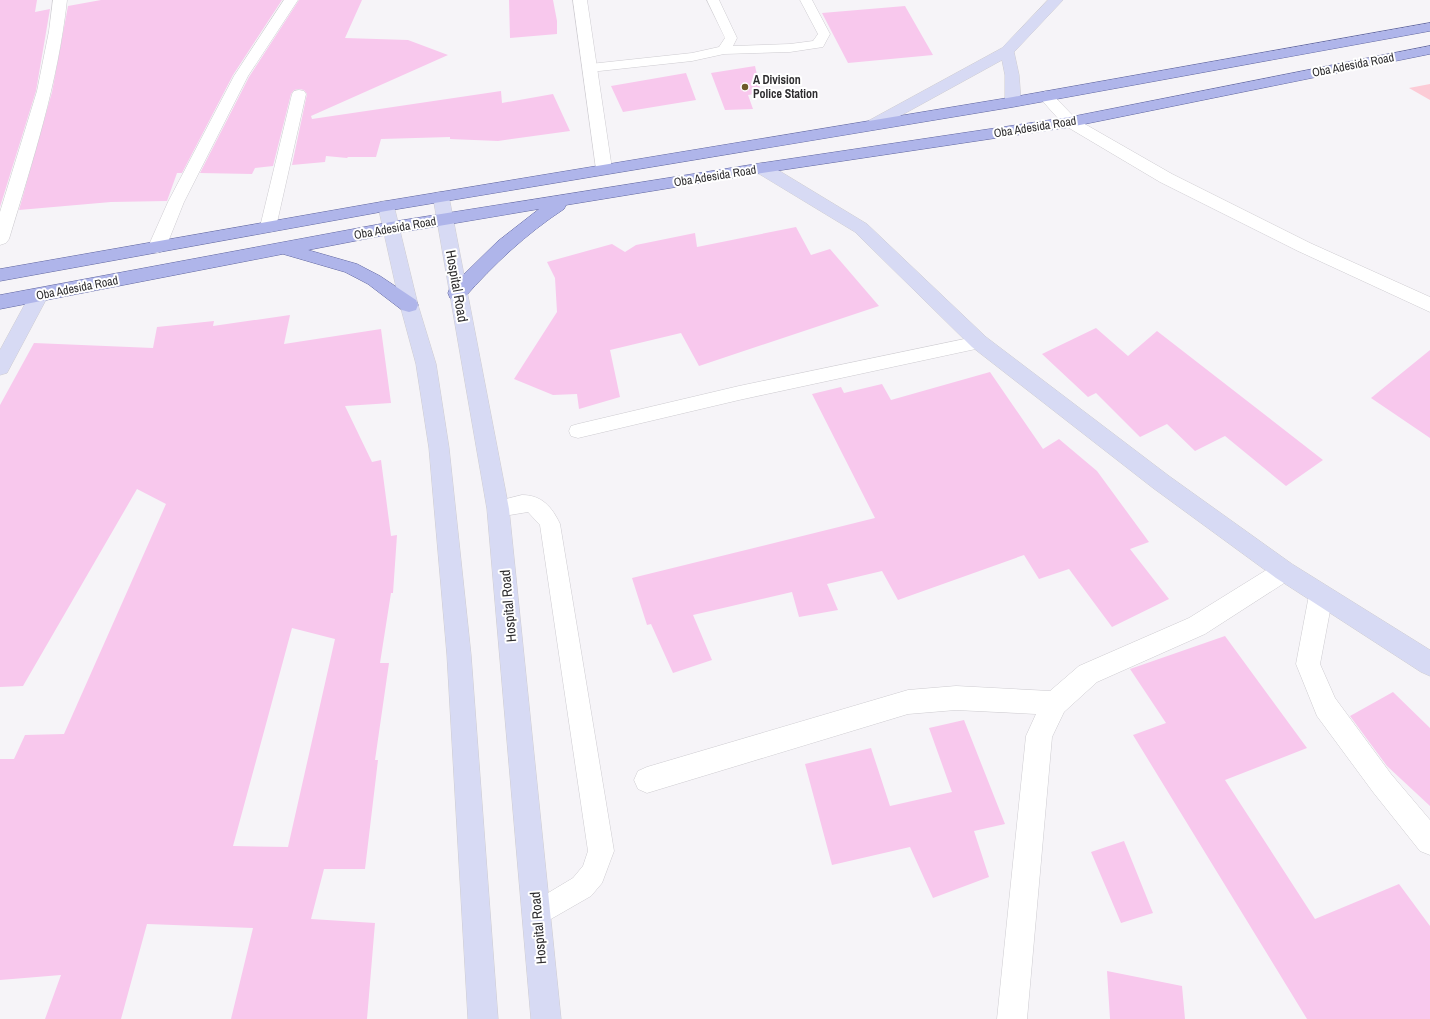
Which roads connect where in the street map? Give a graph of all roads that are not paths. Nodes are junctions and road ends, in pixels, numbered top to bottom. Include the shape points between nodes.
1 (60, 0) edge
2 (291, 0) edge
3 (580, 0) edge
4 (713, 0) edge
5 (806, 0) edge
6 (1056, 0) edge
7 (1430, 27) edge
8 (724, 50) junction
9 (1430, 50) edge
10 (1006, 51) junction
11 (590, 68) junction
12 (299, 94) dead end
13 (1046, 96) junction
14 (1013, 102) junction
15 (1070, 122) junction
16 (874, 124) junction
17 (762, 168) junction
18 (604, 169) junction
19 (441, 197) junction
20 (568, 199) junction
21 (386, 206) junction
22 (445, 220) junction
23 (268, 227) junction
24 (391, 228) junction
25 (0, 239) edge
26 (157, 247) junction
27 (286, 249) junction
28 (0, 275) edge
29 (457, 293) junction
30 (39, 296) junction
31 (0, 302) edge
32 (409, 305) junction
33 (1430, 305) edge
34 (979, 342) junction
35 (0, 368) edge
36 (578, 431) dead end
37 (498, 509) junction
38 (1284, 571) junction
39 (1321, 595) junction
40 (1430, 664) edge
41 (1055, 703) junction
42 (647, 780) dead end
43 (1430, 842) edge
44 (537, 914) junction
45 (483, 1019) edge
46 (546, 1019) edge
47 (1012, 1019) edge

1 - 25 street via 45,98
2 - 26 street via 241,76 176,202
3 - 11 street
4 - 8 lane via 731,38
5 - 8 lane via 824,34 818,44 790,48
6 - 10 street
7 - 13 main road, Oba Adesida Road
8 - 11 lane via 692,57
9 - 15 main road, Oba Adesida Road
10 - 14 street via 1012,75
10 - 16 street
11 - 18 street
12 - 23 lane
13 - 14 main road, Oba Adesida Road
13 - 15 street
14 - 16 main road, Oba Adesida Road
15 - 17 main road, Oba Adesida Road via 884,152
15 - 33 street via 1166,178 1304,247
16 - 18 main road, Oba Adesida Road
17 - 20 main road, Oba Adesida Road
17 - 34 street via 861,228
18 - 19 main road, Oba Adesida Road
19 - 21 main road, Oba Adesida Road
19 - 22 street, Hospital Road
20 - 22 main road, Oba Adesida Road
20 - 29 main road via 530,223 502,246
21 - 23 main road, Oba Adesida Road
21 - 24 street
22 - 24 main road, Oba Adesida Road
22 - 29 street, Hospital Road
23 - 26 main road, Oba Adesida Road
24 - 27 main road, Oba Adesida Road
24 - 32 street
26 - 28 main road, Oba Adesida Road
27 - 30 main road, Oba Adesida Road
27 - 32 main road via 351,268 374,280
29 - 37 street, Hospital Road
30 - 31 main road, Oba Adesida Road
30 - 35 street
32 - 45 street via 426,364 439,448 459,655
34 - 36 lane via 739,393
34 - 38 street via 1161,482
37 - 44 street, Hospital Road
37 - 44 lane via 527,503 543,510 550,524 601,851 593,874 582,887
38 - 39 street
38 - 41 street via 1197,626 1088,674
39 - 40 street
39 - 43 street via 1308,664 1326,707 1382,783
41 - 42 street via 956,698 908,702
41 - 47 street via 1039,736
44 - 46 street, Hospital Road

